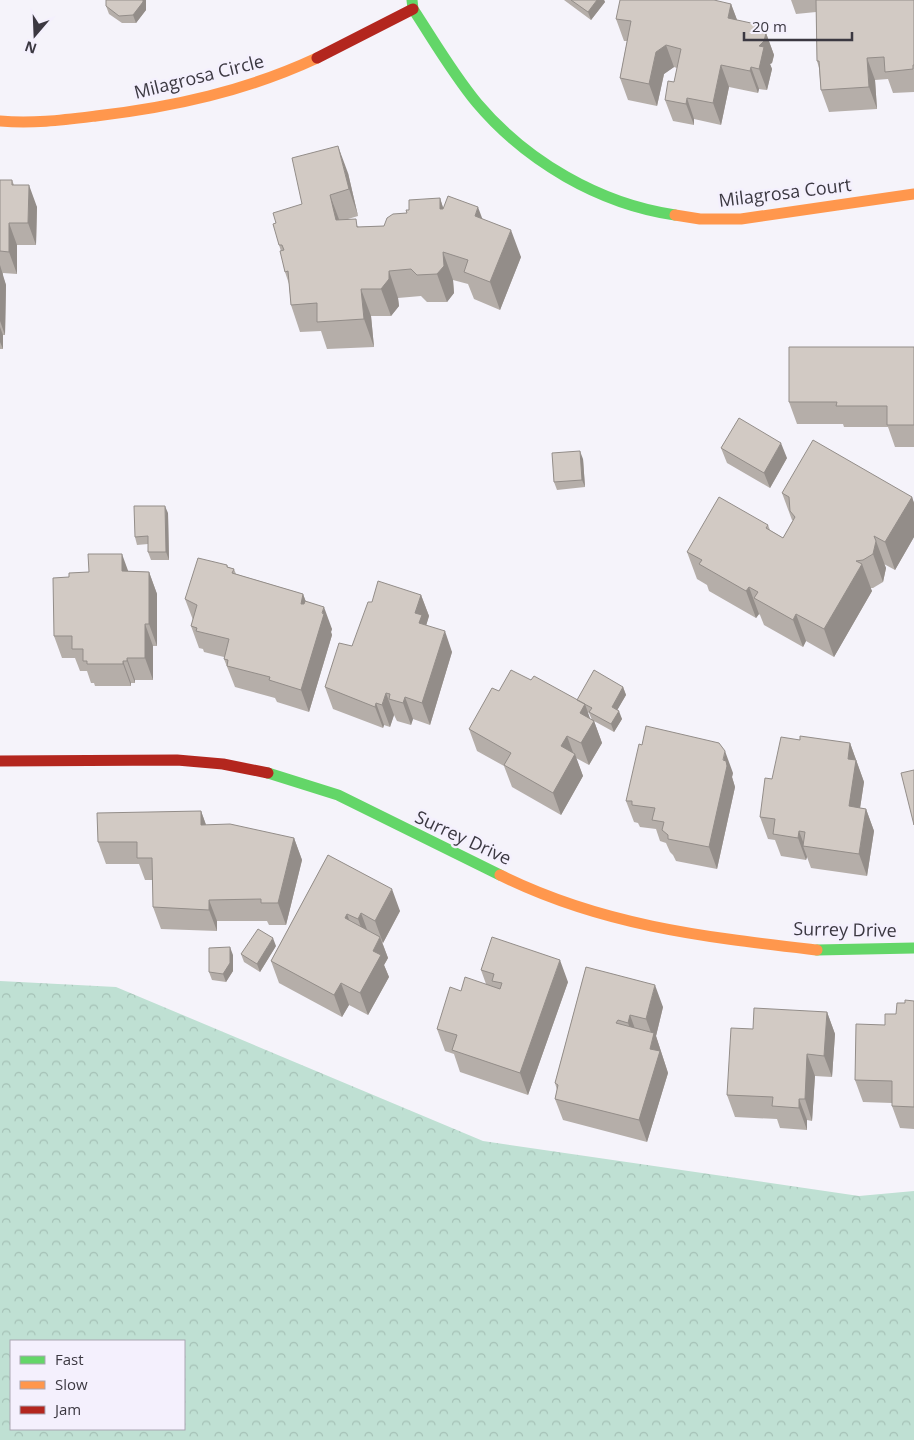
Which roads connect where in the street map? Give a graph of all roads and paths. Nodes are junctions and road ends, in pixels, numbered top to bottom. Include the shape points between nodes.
1 (413, 4) edge
2 (0, 121) edge
3 (914, 194) edge
4 (0, 761) edge
5 (914, 948) edge

1 - 2 street, Milagrosa Circle via 283,73 231,90 124,114 68,120
1 - 3 street, Milagrosa Court via 464,88 487,115 540,161 601,194 667,214 736,220
4 - 5 street, Surrey Drive via 177,760 262,771 338,795 504,877 570,905 647,927 822,950

